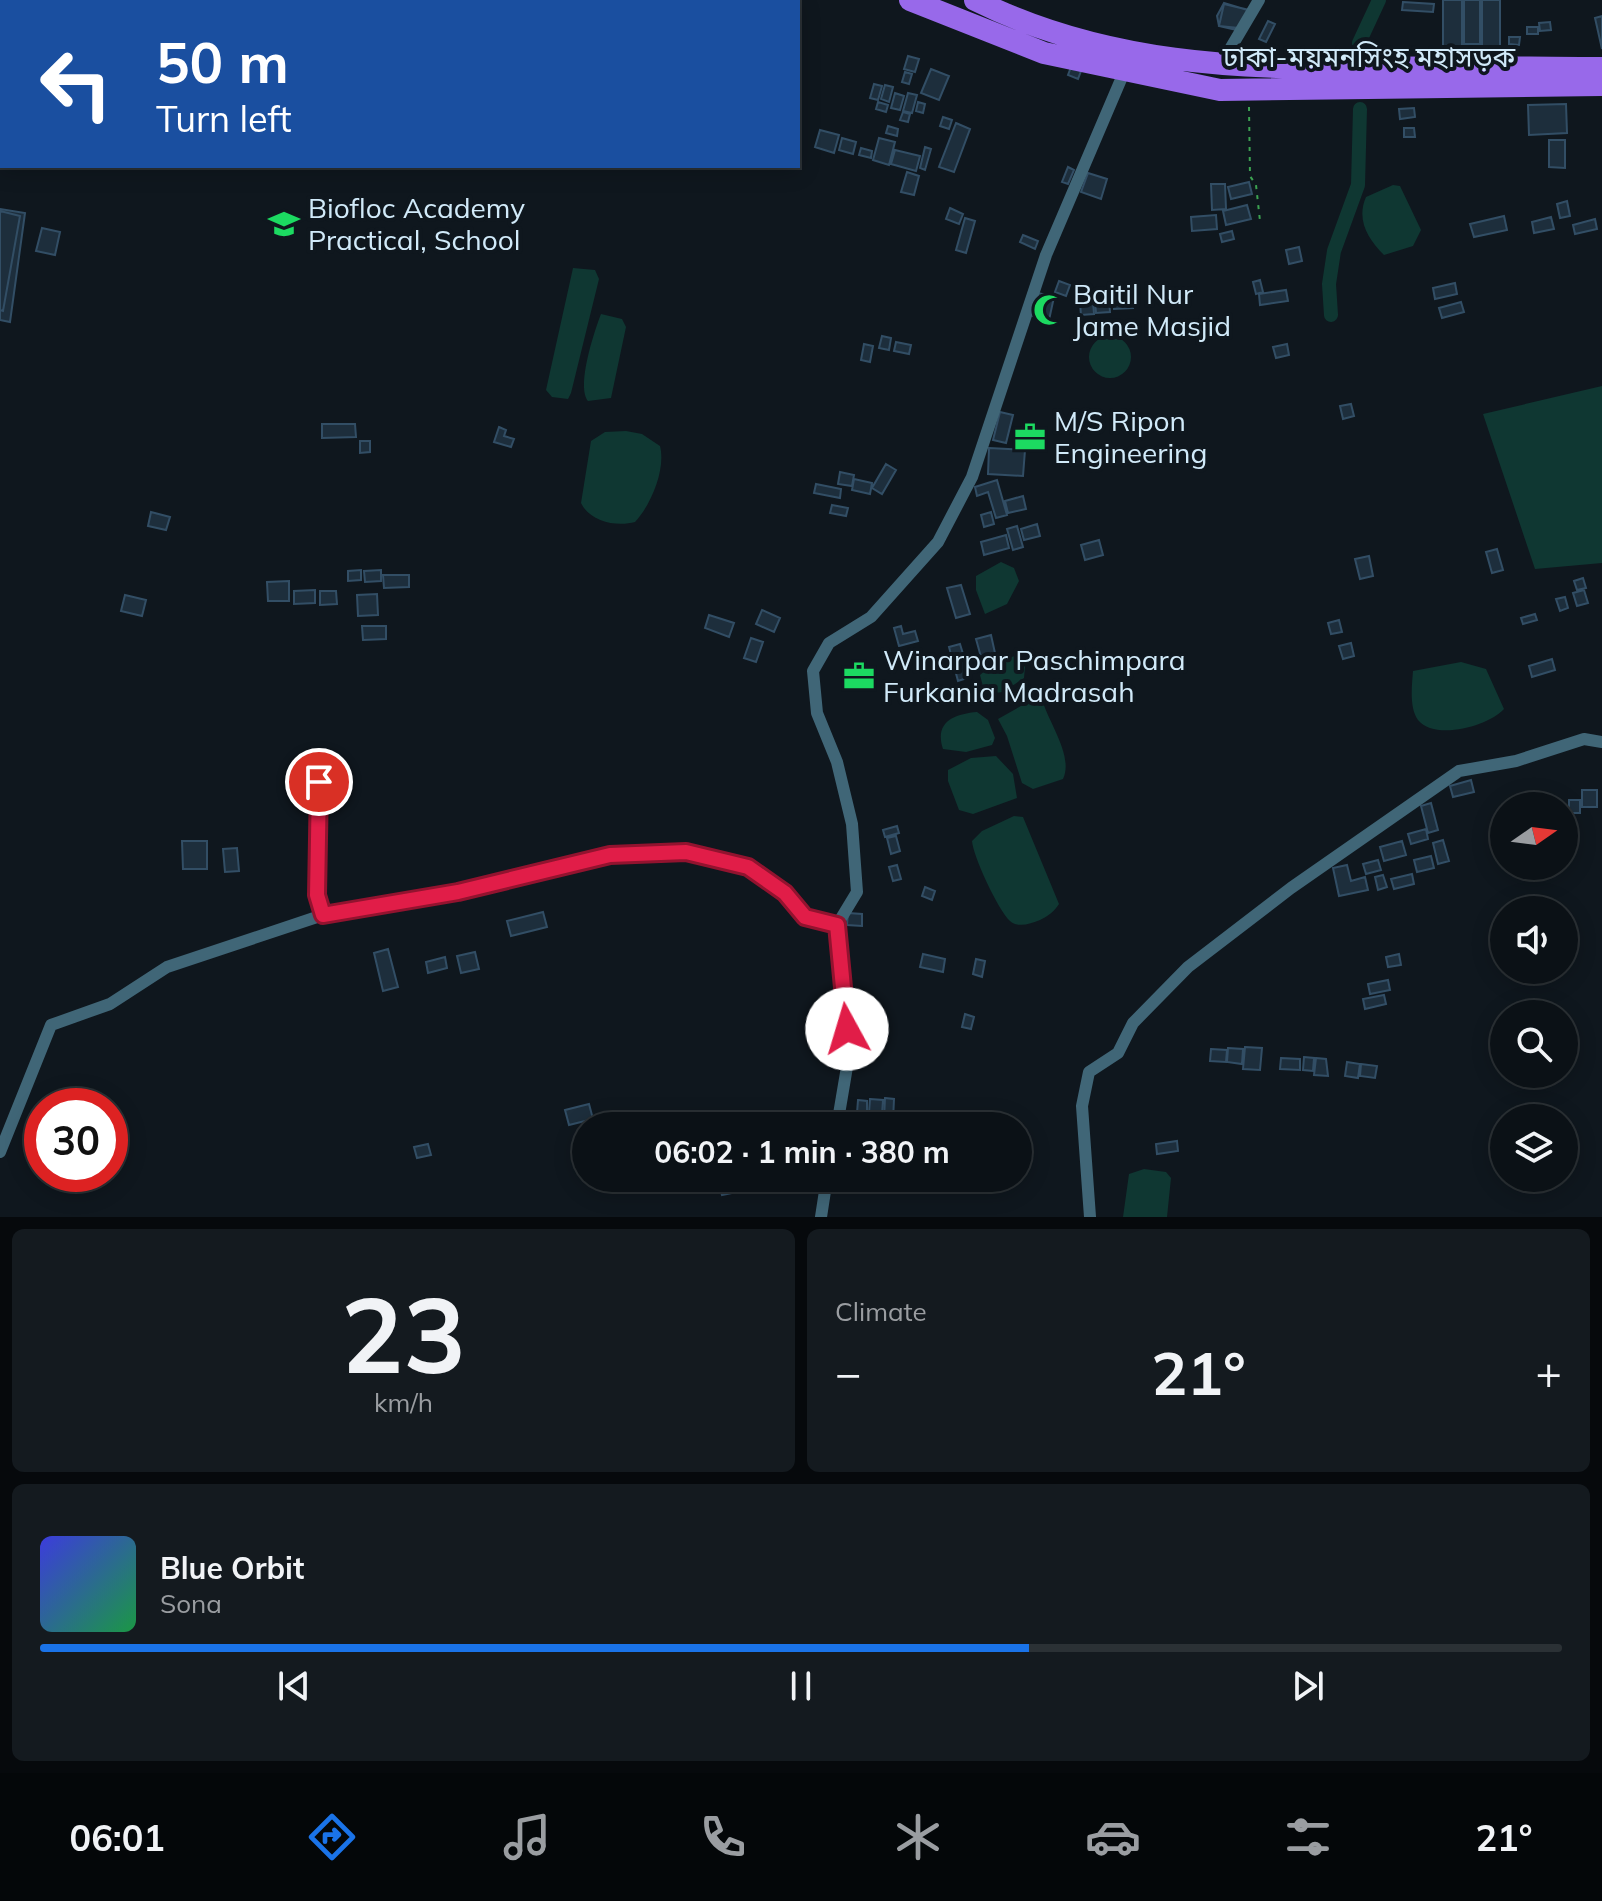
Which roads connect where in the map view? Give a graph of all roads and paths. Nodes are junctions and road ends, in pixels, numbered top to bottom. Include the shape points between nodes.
1 (910, 0) edge
2 (975, 0) edge
3 (1259, 0) edge
4 (1220, 66) junction
5 (1602, 68) edge
6 (1125, 70) junction
7 (1602, 85) edge
8 (1250, 90) junction
9 (1260, 221) dead end
10 (1602, 742) edge
11 (319, 782) dead end
12 (323, 915) junction
13 (837, 925) junction
14 (839, 1112) edge
15 (0, 1152) edge
16 (825, 1192) edge
17 (821, 1217) edge
18 (1090, 1217) edge

1 - 6 highway, ঢাকা-ময়মনসিংহ মহাসড়ক via 1044,53
2 - 4 highway, ঢাকা-ময়মনসিংহ মহাসড়ক via 1021,23 1127,50
3 - 4 street
4 - 5 highway, ঢাকা-ময়মনসিংহ মহাসড়ক
6 - 8 highway, ঢাকা-ময়মনসিংহ মহাসড়ক via 1220,90
6 - 13 street via 1046,255 972,477 938,542 871,617 829,643 813,671 817,713 837,762 852,824 857,892
7 - 8 highway, ঢাকা-ময়মনসিংহ মহাসড়ক
8 - 9 path via 1250,176
10 - 18 street via 1584,739 1516,761 1459,771 1188,967 1133,1023 1118,1053 1089,1072 1082,1106
11 - 12 street via 317,895
12 - 13 street via 458,892 610,855 686,852 748,867 785,893 805,917
12 - 15 street via 167,967 110,1004 51,1025
13 - 14 street via 849,1055
16 - 17 street

